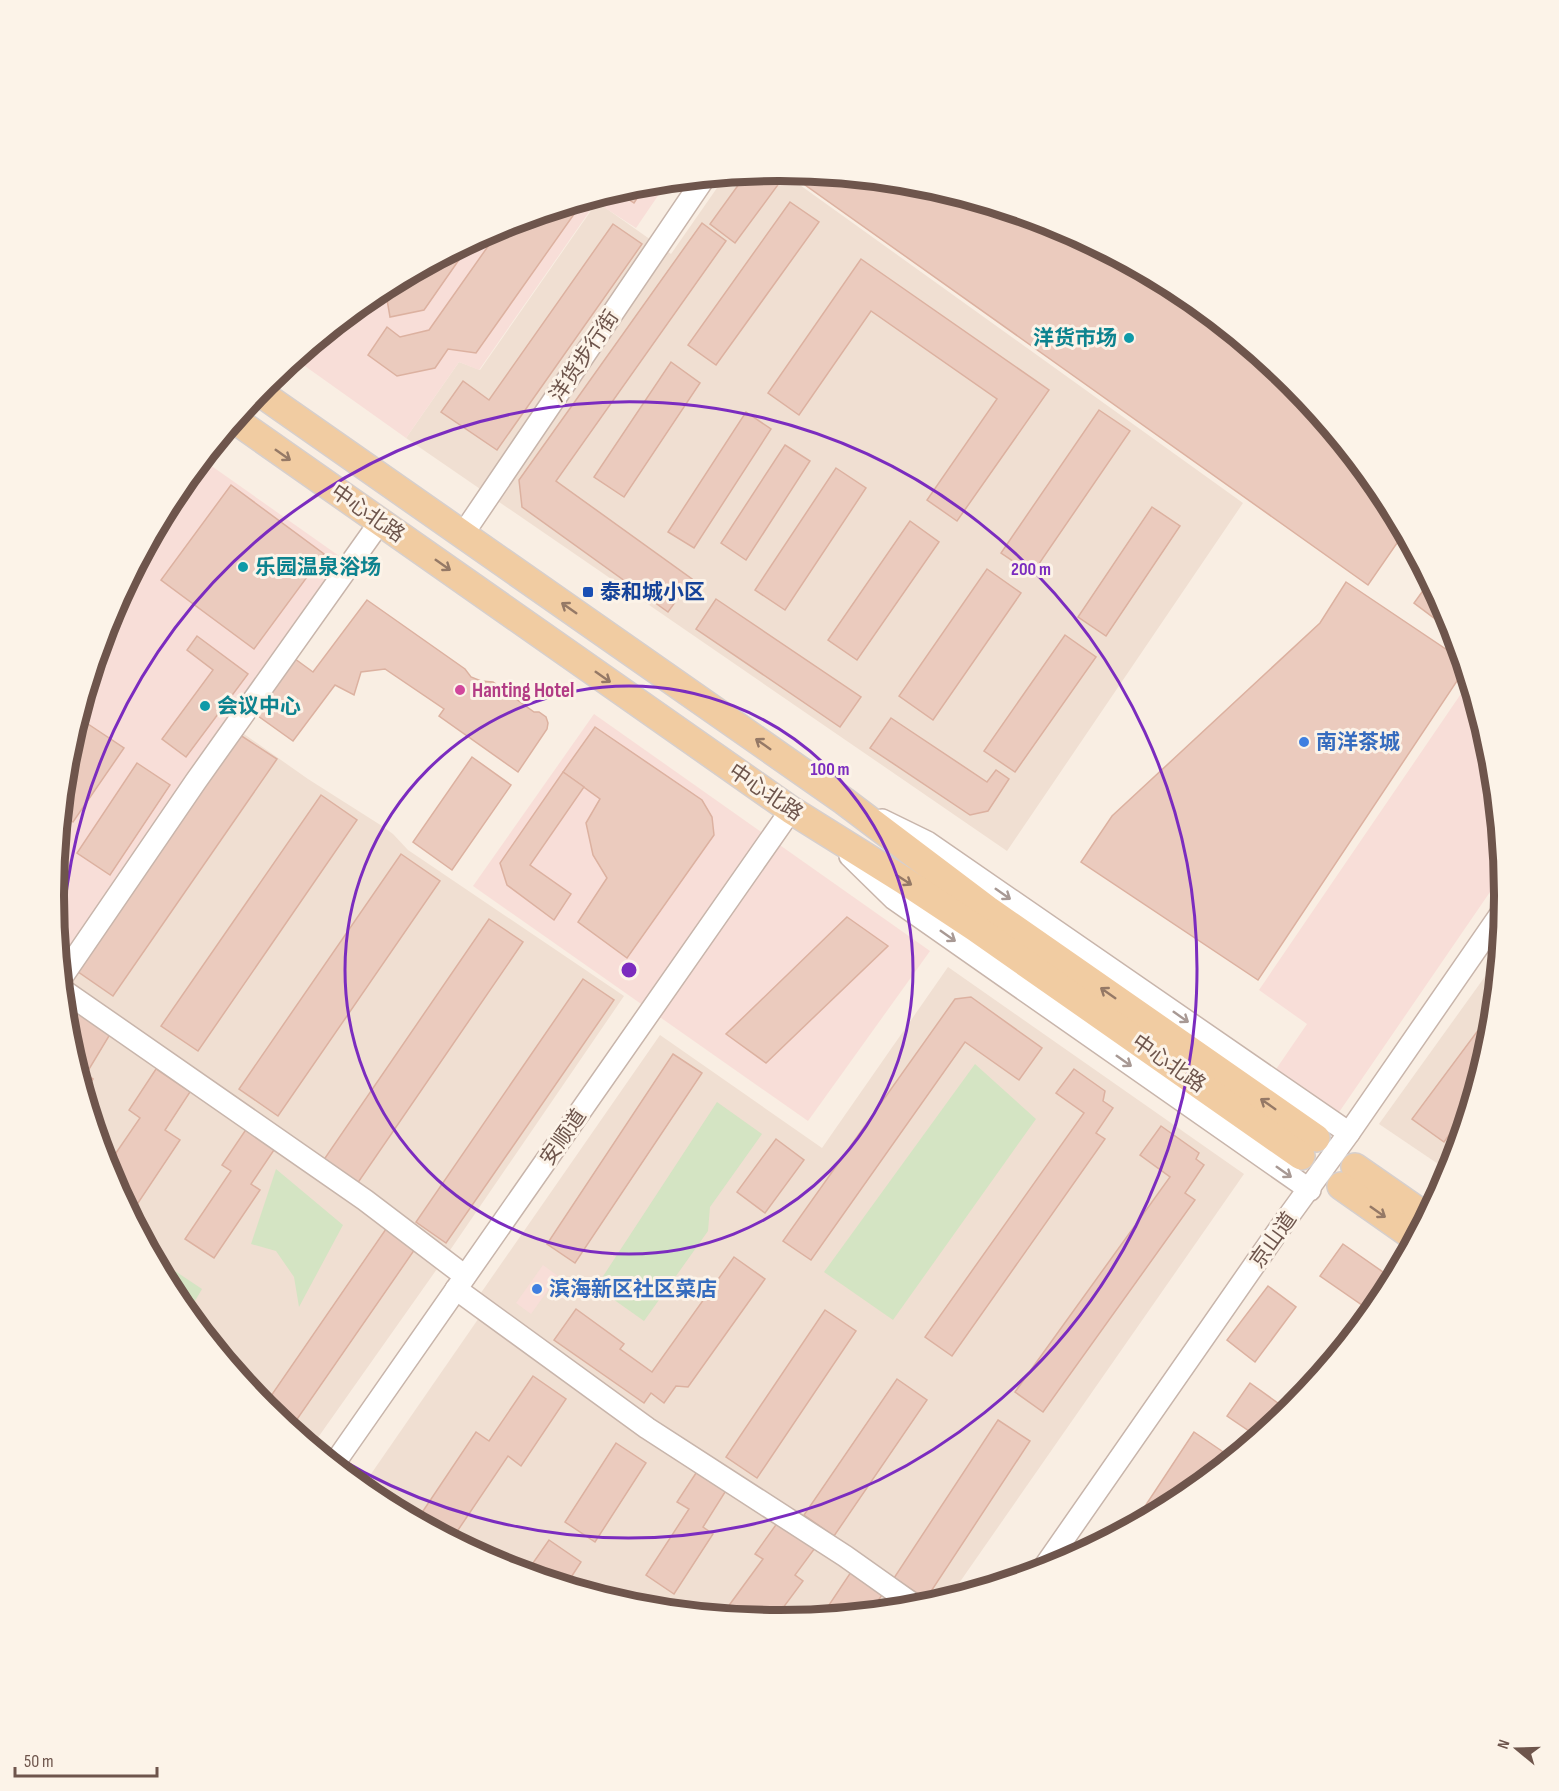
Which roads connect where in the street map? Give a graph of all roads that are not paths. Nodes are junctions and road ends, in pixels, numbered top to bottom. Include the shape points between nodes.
1 (699, 186) edge
2 (267, 398) edge
3 (242, 425) edge
4 (380, 522) junction
5 (463, 534) junction
6 (844, 801) junction
7 (791, 810) junction
8 (824, 830) junction
9 (1493, 924) edge
10 (69, 967) edge
11 (72, 996) edge
12 (1349, 1133) junction
13 (1310, 1190) junction
14 (1421, 1213) edge
15 (1410, 1233) edge
16 (460, 1282) junction
17 (338, 1458) edge
18 (1051, 1557) edge
19 (906, 1599) edge

1 - 5 street, 洋货步行街
2 - 5 main road, 中心北路
3 -> 4 main road, 中心北路
4 -> 7 main road, 中心北路
4 - 10 street
6 -> 5 main road, 中心北路
8 -> 6 main road, 中心北路 via 1309,1147
6 -> 12 street via 927,842
7 - 8 main road, 中心北路
7 - 16 street, 安顺道
8 -> 13 street via 894,899
9 - 12 street, 京山道
11 - 16 street via 365,1200
12 - 13 street, 京山道
13 - 18 street, 京山道
14 -> 15 main road via 1348,1176
16 - 17 street, 安顺道
16 - 19 street via 647,1428

